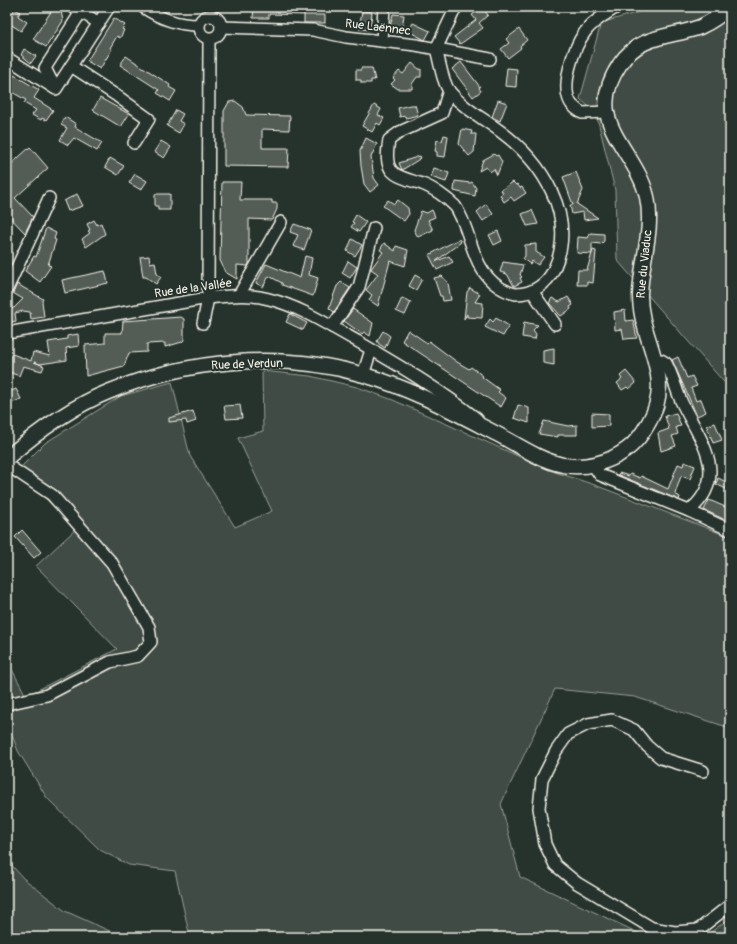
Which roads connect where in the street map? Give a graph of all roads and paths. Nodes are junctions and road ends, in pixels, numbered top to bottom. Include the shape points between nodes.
1 (109, 7) edge
2 (143, 7) edge
3 (384, 7) edge
4 (456, 7) edge
5 (617, 7) edge
6 (730, 7) edge
7 (77, 9) edge
8 (209, 11) edge
9 (99, 23) junction
10 (198, 25) junction
11 (221, 27) junction
12 (209, 38) junction
13 (382, 41) junction
14 (436, 49) junction
15 (7, 58) edge
16 (490, 59) dead end
17 (71, 66) junction
18 (56, 89) junction
19 (449, 90) junction
20 (607, 112) junction
21 (134, 143) dead end
22 (49, 198) dead end
23 (281, 222) dead end
24 (374, 228) dead end
25 (7, 289) edge
26 (532, 291) junction
27 (239, 295) junction
28 (208, 298) junction
29 (203, 323) dead end
30 (555, 324) dead end
31 (332, 327) junction
32 (7, 333) edge
33 (371, 350) junction
34 (656, 362) junction
35 (363, 375) junction
36 (496, 434) junction
37 (7, 458) edge
38 (7, 465) edge
39 (593, 465) junction
40 (689, 511) junction
41 (730, 530) edge
42 (7, 704) edge
43 (704, 771) dead end
44 (730, 905) edge

1 - 9 street
2 - 10 street via 158,16
3 - 13 street
4 - 14 street
5 - 20 street via 602,16 585,32 568,74 567,89 572,105 582,113
6 - 20 main road, Rue du Viaduc via 717,18 699,27 652,39 633,50 613,77 608,93
7 - 9 street
7 - 18 street via 45,68
8 - 10 street
8 - 11 street via 218,19
9 - 17 street
10 - 12 street via 200,33
11 - 12 street via 217,36
11 - 13 street, Rue Laënnec via 313,30
12 - 28 street
13 - 14 street, Rue Laënnec
14 - 16 street, Rue Laënnec
14 - 19 street
15 - 18 street
17 - 18 street
17 - 21 street via 149,119
19 - 26 street via 466,108 502,132 520,148 537,167 556,198 561,234 556,265 550,278
19 - 26 street via 442,113 400,132 389,140 387,162 390,169 399,176 422,184 457,208 474,256 490,279 507,292 516,294
20 - 34 main road, Rue du Viaduc via 615,138 636,168 649,206 640,299 645,328
22 - 25 street
23 - 27 street
24 - 31 street via 359,287
26 - 30 street
27 - 28 street, Rue de la Vallée
27 - 31 street, Rue de la Vallée via 267,298 294,306
28 - 29 street
28 - 32 street, Rue de la Vallée
31 - 33 street, Rue de la Vallée
33 - 35 street
33 - 36 street, Rue de la Vallée via 454,401
34 - 39 main road, Rue du Viaduc via 659,394 652,417 644,431 624,452
34 - 40 street via 661,360 666,363 708,456 712,474 699,502
35 - 36 main road, Rue de Verdun via 418,396
35 - 37 main road, Rue de Verdun via 318,366 270,361 217,364 154,376 105,393 41,431
36 - 39 main road, Rue du Viaduc via 548,461 571,466
38 - 42 street via 52,495 112,563 149,626 151,642 138,656 110,662 47,695
39 - 40 street via 600,476
40 - 41 street
43 - 44 street via 660,758 634,730 612,720 588,724 568,734 542,779 539,808 545,844 555,865 577,883 652,928 675,932 698,930

